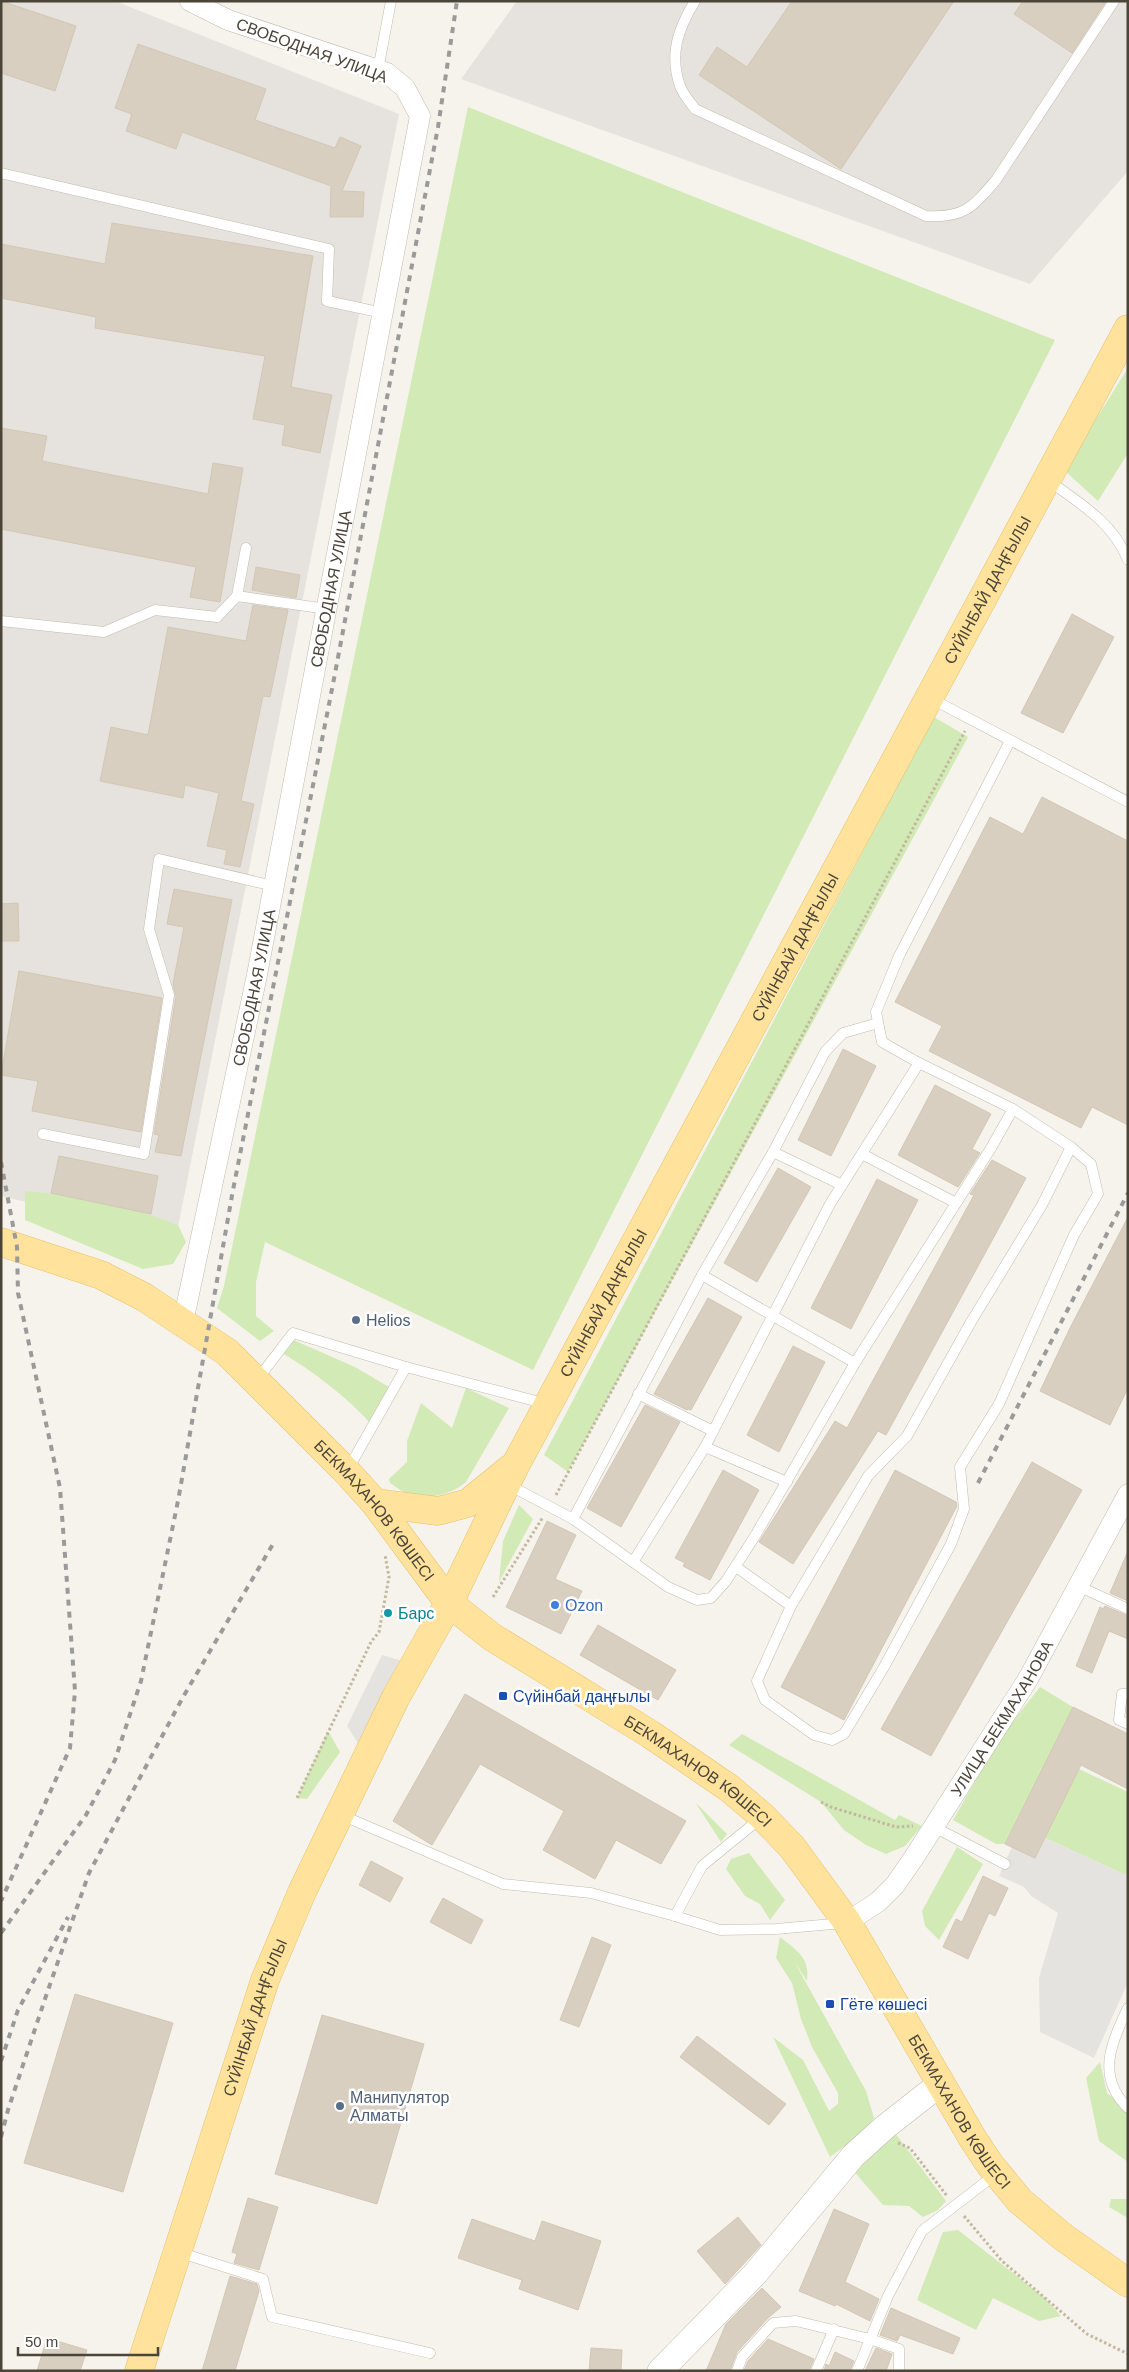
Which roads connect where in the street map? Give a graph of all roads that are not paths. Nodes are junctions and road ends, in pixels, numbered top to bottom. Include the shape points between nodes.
1 (190, 1) edge
2 (391, 1) edge
3 (695, 1) edge
4 (1114, 1) edge
5 (378, 70) junction
6 (1, 173) edge
7 (382, 313) junction
8 (1128, 329) edge
9 (1047, 479) junction
10 (246, 548) dead end
11 (1128, 560) edge
12 (237, 596) junction
13 (327, 609) junction
14 (1, 621) edge
15 (929, 698) junction
16 (1010, 741) junction
17 (1128, 802) edge
18 (274, 886) junction
19 (878, 1023) junction
20 (919, 1063) junction
21 (1013, 1109) junction
22 (43, 1134) dead end
23 (1071, 1147) junction
24 (773, 1152) junction
25 (862, 1154) junction
26 (842, 1186) junction
27 (956, 1203) junction
28 (1, 1242) edge
29 (702, 1275) junction
30 (773, 1315) junction
31 (183, 1322) junction
32 (855, 1363) junction
33 (406, 1367) junction
34 (257, 1381) junction
35 (638, 1394) junction
36 (548, 1404) junction
37 (713, 1431) junction
38 (705, 1447) junction
39 (346, 1471) junction
40 (511, 1474) junction
41 (787, 1482) junction
42 (1128, 1494) edge
43 (375, 1503) junction
44 (574, 1519) junction
45 (633, 1562) junction
46 (736, 1567) junction
47 (1078, 1586) junction
48 (449, 1603) junction
49 (792, 1606) junction
50 (1128, 1609) edge
51 (1128, 1694) edge
52 (1128, 1724) edge
53 (339, 1814) junction
54 (762, 1816) junction
55 (934, 1827) junction
56 (1005, 1864) dead end
57 (675, 1916) junction
58 (847, 1922) junction
59 (1128, 2008) edge
60 (940, 2084) junction
61 (1128, 2108) edge
62 (997, 2174) junction
63 (177, 2252) junction
64 (1128, 2283) edge
65 (834, 2330) junction
66 (870, 2339) junction
67 (430, 2354) dead end
68 (139, 2371) edge
69 (660, 2371) edge
70 (737, 2371) edge
71 (816, 2371) edge
72 (857, 2371) edge
73 (899, 2371) edge

1 - 5 street, СВОБОДНАЯ УЛИЦА via 228,20
2 - 5 lane
3 - 4 lane via 678,32 675,55 680,87 695,109 926,216 945,217 974,206 996,180
5 - 7 street, СВОБОДНАЯ УЛИЦА via 406,88 420,116
6 - 7 lane via 329,248 327,301
7 - 13 street, СВОБОДНАЯ УЛИЦА
8 - 9 main road, СҮЙІНБАЙ ДАҢҒЫЛЫ
9 - 11 lane via 1104,522 1114,533
9 - 15 main road, СҮЙІНБАЙ ДАҢҒЫЛЫ
10 - 12 lane
12 - 13 lane
12 - 14 lane via 217,617 155,610 104,632
13 - 18 street, СВОБОДНАЯ УЛИЦА
15 - 16 lane
15 - 36 main road, СҮЙІНБАЙ ДАҢҒЫЛЫ
16 - 17 lane
16 - 19 lane via 899,956 876,1012
18 - 22 lane via 159,859 149,929 169,994 144,1154
18 - 31 street, СВОБОДНАЯ УЛИЦА
19 - 20 lane via 882,1042
19 - 24 lane via 843,1033 825,1052
20 - 21 lane
20 - 25 lane
21 - 23 lane
21 - 27 lane
23 - 49 lane via 1042,1205 907,1436 868,1476
23 - 49 lane via 1091,1164 1098,1194 1074,1235 999,1404 960,1467 964,1509 951,1544 844,1734 832,1740 814,1735 765,1700 757,1681
24 - 26 lane
24 - 29 lane
25 - 26 lane
25 - 27 lane
26 - 30 lane
27 - 32 lane
28 - 31 main road, БЕКМАХАНОВ КӨШЕСІ via 101,1275
29 - 30 lane
29 - 35 lane
30 - 32 lane
30 - 37 lane
31 - 34 main road, БЕКМАХАНОВ КӨШЕСІ via 227,1352
32 - 41 lane
33 - 34 lane via 292,1333
33 - 36 lane
33 - 39 lane
34 - 39 main road, БЕКМАХАНОВ КӨШЕСІ
35 - 37 lane
35 - 44 lane
36 - 40 main road, СҮЙІНБАЙ ДАҢҒЫЛЫ
37 - 38 lane
38 - 41 lane
38 - 45 lane
39 - 43 main road, БЕКМАХАНОВ КӨШЕСІ
40 - 43 main road via 468,1503 438,1511
40 - 44 lane via 550,1507
40 - 48 main road, СҮЙІНБАЙ ДАҢҒЫЛЫ
41 - 46 lane
42 - 47 street, УЛИЦА БЕКМАХАНОВА
43 - 48 main road, БЕКМАХАНОВ КӨШЕСІ
44 - 45 lane
45 - 46 lane via 668,1587 697,1600 712,1598
46 - 49 lane
47 - 50 lane
47 - 55 street, УЛИЦА БЕКМАХАНОВА via 1028,1680
48 - 53 main road, СҮЙІНБАЙ ДАҢҒЫЛЫ via 396,1697
48 - 54 main road, БЕКМАХАНОВ КӨШЕСІ via 492,1637 729,1788
51 - 52 lane via 1122,1694 1119,1720
53 - 57 lane via 504,1884 590,1893
53 - 63 main road, СҮЙІНБАЙ ДАҢҒЫЛЫ via 265,1980
54 - 57 lane via 702,1866
54 - 58 main road, БЕКМАХАНОВ КӨШЕСІ via 792,1847
55 - 56 lane
55 - 58 street, УЛИЦА БЕКМАХАНОВА via 895,1885 878,1902
57 - 58 lane via 720,1930 776,1929
58 - 60 main road, БЕКМАХАНОВ КӨШЕСІ
59 - 61 lane via 1110,2048 1109,2069 1114,2093
60 - 62 main road, БЕКМАХАНОВ КӨШЕСІ
60 - 69 street via 853,2156 755,2274
62 - 64 main road, БЕКМАХАНОВ КӨШЕСІ via 1020,2201 1056,2231
62 - 66 lane via 922,2231
63 - 67 lane via 263,2279 272,2317
63 - 68 main road, СҮЙІНБАЙ ДАҢҒЫЛЫ
65 - 66 lane
65 - 70 lane via 796,2321 773,2323 742,2357
65 - 71 lane
66 - 72 lane
66 - 73 lane via 898,2349

